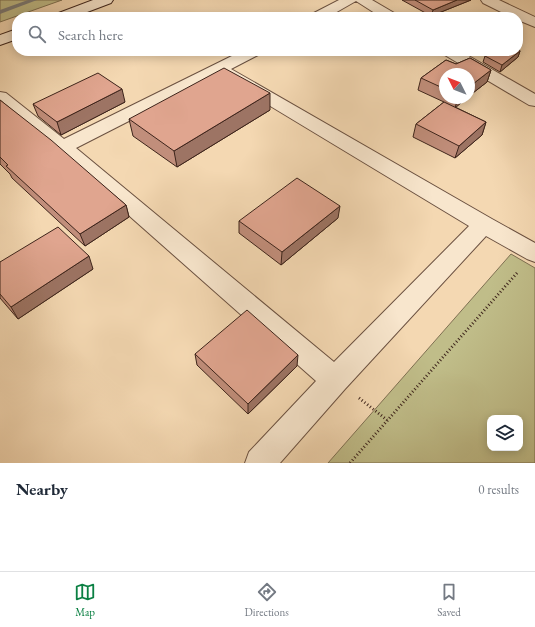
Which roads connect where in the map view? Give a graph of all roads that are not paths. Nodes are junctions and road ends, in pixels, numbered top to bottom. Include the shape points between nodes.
1 (106, 0) edge
2 (349, 0) edge
3 (362, 0) edge
4 (488, 0) edge
5 (74, 12) edge
6 (326, 12) edge
7 (382, 12) edge
8 (513, 12) edge
9 (523, 17) edge
10 (535, 23) edge
11 (12, 36) edge
12 (0, 40) edge
13 (245, 56) edge
14 (458, 56) edge
15 (220, 69) junction
16 (0, 97) edge
17 (535, 101) edge
18 (64, 147) junction
19 (484, 225) junction
20 (528, 261) edge
21 (335, 380) junction
22 (260, 463) edge

1 - 5 street
2 - 6 street
3 - 7 street
4 - 8 street
9 - 10 street
11 - 12 street
13 - 15 street
14 - 17 street
15 - 18 street
15 - 19 street
16 - 18 street
18 - 21 street
19 - 20 street
19 - 21 street
21 - 22 street

